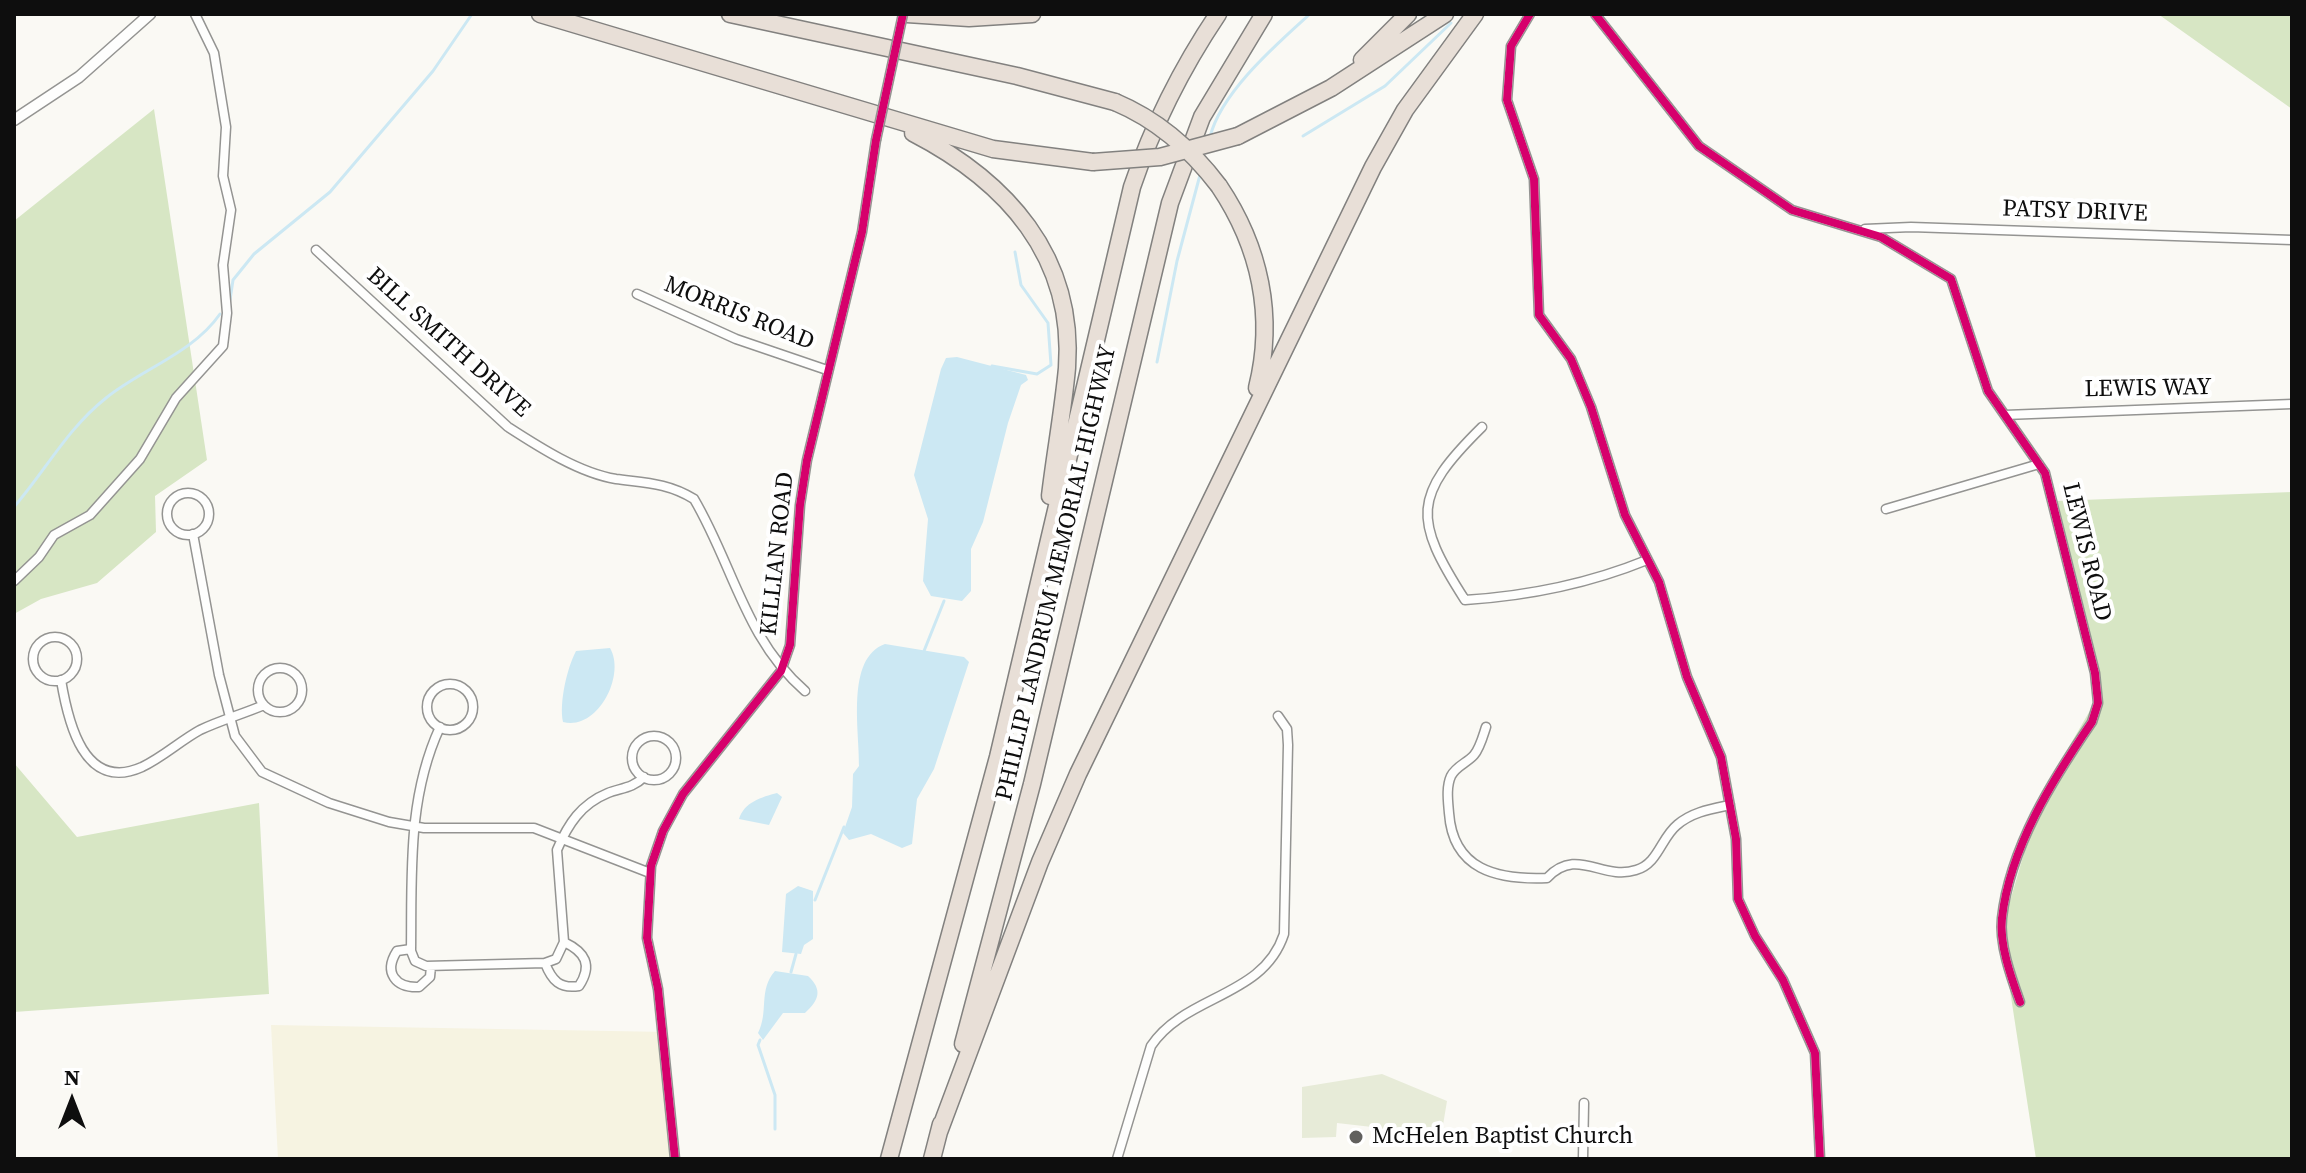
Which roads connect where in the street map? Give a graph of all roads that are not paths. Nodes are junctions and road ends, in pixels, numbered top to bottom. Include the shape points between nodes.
1 (150, 14) edge
2 (195, 14) edge
3 (540, 14) edge
4 (730, 14) edge
5 (905, 14) edge
6 (1032, 14) edge
7 (1218, 14) edge
8 (1264, 14) edge
9 (1408, 14) edge
10 (1445, 14) edge
11 (1475, 14) edge
12 (1530, 14) edge
13 (1595, 14) edge
14 (1331, 88) junction
15 (887, 119) junction
16 (14, 120) edge
17 (1857, 229) junction
18 (2292, 240) edge
19 (316, 250) dead end
20 (637, 294) dead end
21 (827, 370) junction
22 (2292, 404) edge
23 (2005, 415) junction
24 (1250, 417) junction
25 (1482, 427) dead end
26 (2039, 464) junction
27 (1886, 509) dead end
28 (193, 534) junction
29 (1647, 560) junction
30 (14, 581) edge
31 (1037, 589) junction
32 (781, 671) junction
33 (61, 680) junction
34 (805, 691) dead end
35 (264, 705) junction
36 (1278, 716) dead end
37 (231, 720) junction
38 (440, 727) junction
39 (1486, 727) dead end
40 (644, 777) junction
41 (1730, 805) junction
42 (415, 827) junction
43 (562, 837) junction
44 (650, 873) junction
45 (564, 942) junction
46 (411, 949) junction
47 (545, 963) junction
48 (431, 966) junction
49 (2020, 1002) dead end
50 (1584, 1103) dead end
51 (939, 1132) junction
52 (675, 1159) edge
53 (889, 1159) edge
54 (932, 1159) edge
55 (1117, 1159) edge
56 (1583, 1159) edge
57 (1820, 1159) edge

1 - 16 street via 79,77
2 - 30 street via 214,53 226,127 223,176 231,210 223,265 223,346 176,398 140,459 90,515 54,535
3 - 15 highway
4 - 24 highway, bridge via 1115,102 1178,141 1219,186 1247,235 1262,289 1265,349
5 - 6 highway
5 - 21 street, KILLIAN ROAD, bridge via 876,140 862,232
7 - 31 highway, PHILLIP LANDRUM MEMORIAL HIGHWAY via 1179,75 1132,187
8 - 51 highway, PHILLIP LANDRUM MEMORIAL HIGHWAY via 1202,117 1170,203 1029,798
9 - 14 highway
10 - 14 highway
11 - 24 highway via 1389,137
12 - 29 street via 1511,46 1507,100 1534,179 1539,315 1556,333 1575,369 1625,515
13 - 17 street, LEWIS ROAD via 1699,146 1792,210
14 - 15 highway, bridge via 1238,136 1179,153 1093,162 1006,151
15 - 31 highway via 965,162 996,187 1032,232 1055,281 1064,316 1067,368
17 - 18 street, PATSY DRIVE
17 - 23 street, LEWIS ROAD via 1905,248 1951,279 1988,391
19 - 32 street, BILL SMITH DRIVE via 508,427 588,468 676,488 694,499 737,598
20 - 21 street, MORRIS ROAD via 736,339
21 - 32 street, KILLIAN ROAD via 800,505 790,645
22 - 23 street, LEWIS WAY
23 - 26 street, LEWIS ROAD
24 - 51 highway via 1067,799
25 - 29 street via 1444,464 1426,505 1435,553 1465,600 1524,597 1598,580
26 - 27 street
26 - 49 street, LEWIS ROAD via 2095,673 2098,703 2028,829 2007,893 2002,920
28 - 28 street via 206,524 208,508 198,495 182,493 169,503 167,519 177,532
28 - 37 street
29 - 41 street via 1659,582 1696,702 1721,757
31 - 53 highway, PHILLIP LANDRUM MEMORIAL HIGHWAY via 990,786
32 - 34 street, KILLIAN ROAD
32 - 44 street, KILLIAN ROAD via 683,794 663,831
33 - 33 street via 72,673 77,654 70,642 52,636 40,642 32,660 42,677
33 - 37 street via 81,752 116,774 142,767 199,731
35 - 35 street via 283,712 298,703 303,687 294,672 278,667 263,676 258,692
35 - 37 street
36 - 55 street via 1287,729 1288,745 1284,934 1279,949 1266,968 1243,985 1188,1011 1160,1032 1151,1046
37 - 42 street via 241,747 262,772 329,803
38 - 38 street via 455,729 471,715 472,700 457,685 436,689 427,702 429,717
38 - 42 street via 419,786
39 - 41 street via 1474,756 1451,776 1449,820 1471,865 1499,874 1547,878 1569,863 1636,870 1653,860 1675,826 1691,815
40 - 40 street via 660,779 673,768 675,751 664,738 647,737 634,748 633,765
40 - 43 street via 589,803
41 - 57 street via 1738,899 1783,980 1815,1053
42 - 43 street via 534,828
42 - 46 street
43 - 44 street
43 - 45 street via 557,850
44 - 52 street, KILLIAN ROAD via 647,938 658,989
45 - 47 street via 556,959
45 - 47 street via 586,961 587,974 579,986 566,988 553,980
46 - 48 street via 415,961
46 - 48 street via 397,951 392,959 395,982 419,987 430,977
47 - 48 street
50 - 56 street
51 - 54 highway, PHILLIP LANDRUM MEMORIAL HIGHWAY

